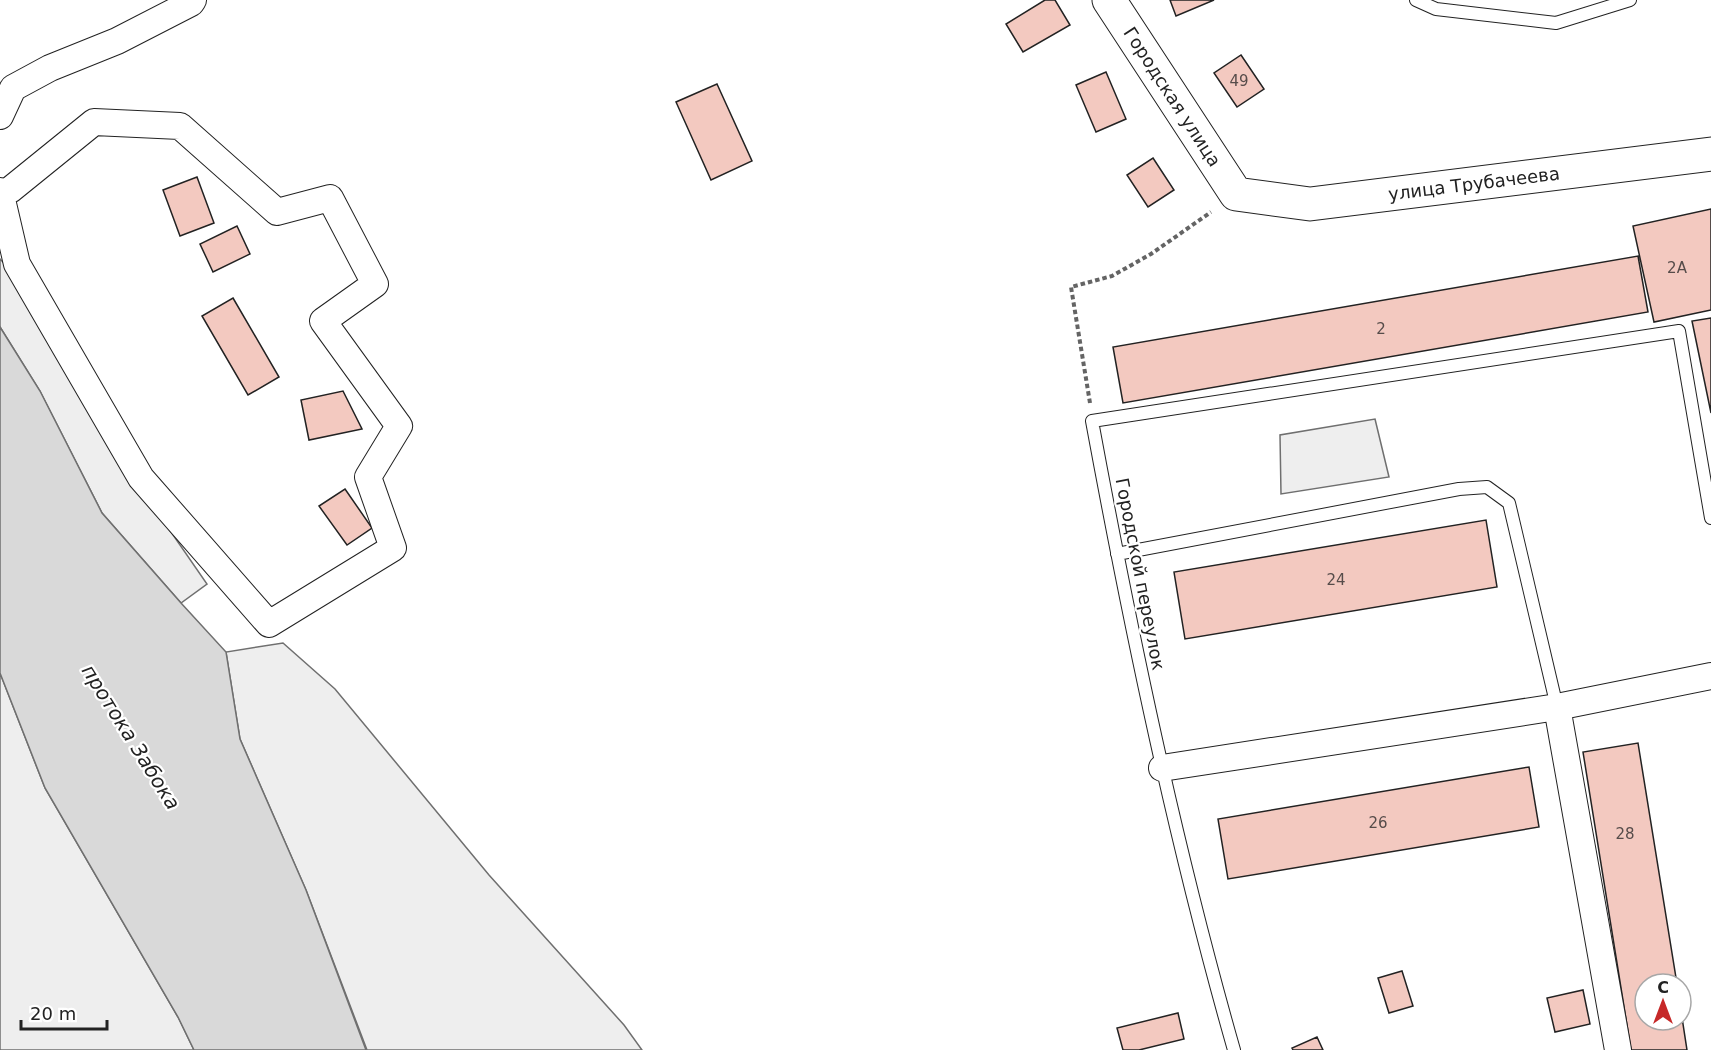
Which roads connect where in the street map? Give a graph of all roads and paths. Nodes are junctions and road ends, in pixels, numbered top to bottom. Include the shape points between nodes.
1 (193, 0) edge
2 (1109, 0) edge
3 (1416, 0) edge
4 (1630, 0) edge
5 (0, 116) edge
6 (1711, 154) edge
7 (5, 191) edge
8 (1236, 194) junction
9 (1092, 421) junction
10 (1711, 518) edge
11 (1117, 554) junction
12 (1711, 676) edge
13 (1557, 707) junction
14 (1162, 768) junction
15 (1234, 1050) edge
16 (1618, 1050) edge

1 - 5 street via 117,41 13,88
2 - 8 main road, Городская улица
3 - 4 lane via 1436,9 1556,23
6 - 8 main road, улица Трубачеева via 1310,204
7 - 7 street via 17,264 141,478 269,624 393,548 368,477 399,426 323,321 375,285 330,198 278,212 180,126 94,122
8 - 9 path via 1112,276 1071,287
9 - 10 lane via 1679,331
9 - 11 lane, Городской переулок
11 - 13 lane via 1459,489 1487,487 1509,503
11 - 14 lane, Городской переулок
12 - 13 street
13 - 14 street
13 - 16 street
14 - 15 lane, Городской переулок

